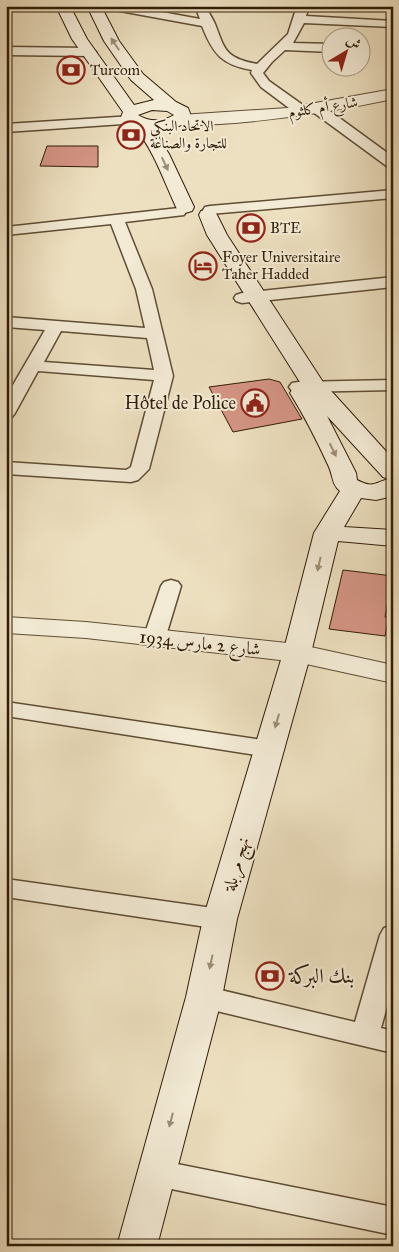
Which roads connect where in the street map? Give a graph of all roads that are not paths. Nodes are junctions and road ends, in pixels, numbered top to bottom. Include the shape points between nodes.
1 (63, 6) edge
2 (94, 6) edge
3 (109, 6) edge
4 (200, 6) edge
5 (303, 6) edge
6 (138, 9) edge
7 (300, 19) junction
8 (209, 24) junction
9 (393, 24) edge
10 (282, 46) junction
11 (322, 48) edge
12 (6, 51) edge
13 (90, 52) junction
14 (259, 68) junction
15 (393, 94) edge
16 (318, 109) junction
17 (302, 111) junction
18 (135, 118) junction
19 (174, 124) junction
20 (6, 128) edge
21 (393, 164) edge
22 (393, 194) edge
23 (196, 211) junction
24 (117, 220) junction
25 (6, 231) edge
26 (393, 282) edge
27 (249, 297) junction
28 (6, 322) edge
29 (56, 326) junction
30 (154, 334) junction
31 (34, 366) junction
32 (164, 376) junction
33 (393, 385) edge
34 (306, 386) junction
35 (6, 413) edge
36 (6, 468) edge
37 (349, 481) junction
38 (392, 482) edge
39 (327, 533) junction
40 (393, 538) edge
41 (170, 586) dead end
42 (8, 628) edge
43 (154, 639) junction
44 (297, 653) junction
45 (393, 674) edge
46 (6, 710) edge
47 (269, 749) junction
48 (6, 888) edge
49 (220, 919) junction
50 (393, 935) edge
51 (204, 997) junction
52 (365, 1036) junction
53 (393, 1042) edge
54 (157, 1173) junction
55 (393, 1221) edge
56 (137, 1246) edge

1 - 13 main road
19 -> 2 main road via 112,41
3 - 6 street
4 - 8 street
5 - 7 street
6 - 8 street
7 - 9 street
7 - 10 street via 291,38
8 - 14 street via 212,40 225,57 238,64
10 - 11 street
10 - 14 street
12 - 13 street
13 - 18 main road
14 - 17 street via 257,73 265,84
15 - 16 main road, شارع أم كلثوم
16 - 17 main road, شارع أم كلثوم
16 - 21 street
17 - 19 main road, شارع أم كلثوم
18 - 19 main road, شارع أم كلثوم via 152,105
18 - 20 street
18 -> 23 main road
19 - 23 main road
22 - 23 street
23 - 24 street
23 - 27 main road
24 - 25 street
24 - 30 street via 144,289
26 - 27 street
27 - 34 main road
28 - 29 street
29 - 30 street
29 - 31 street
30 - 32 street
31 - 32 street
31 - 35 street
32 - 36 street via 140,470 136,474 123,476
33 - 34 street
34 -> 37 main road
34 - 38 main road
37 - 38 main road via 357,466 366,465 376,466
37 - 39 main road, نهج مربلة
39 - 40 main road
39 -> 44 main road, نهج مربلة
41 - 43 street
42 - 43 main road, شارع 2 مارس 1934 via 86,630
43 - 44 main road, شارع 2 مارس 1934
44 - 45 main road, شارع 2 مارس 1934
44 -> 47 main road, نهج مربلة
46 - 47 street
47 - 49 main road, نهج مربلة
48 - 49 street
49 -> 51 main road, نهج مربلة
50 - 52 street
51 - 52 street
51 -> 54 main road, نهج مربلة
52 - 53 street
54 - 55 street
54 - 56 main road, نهج مربلة

